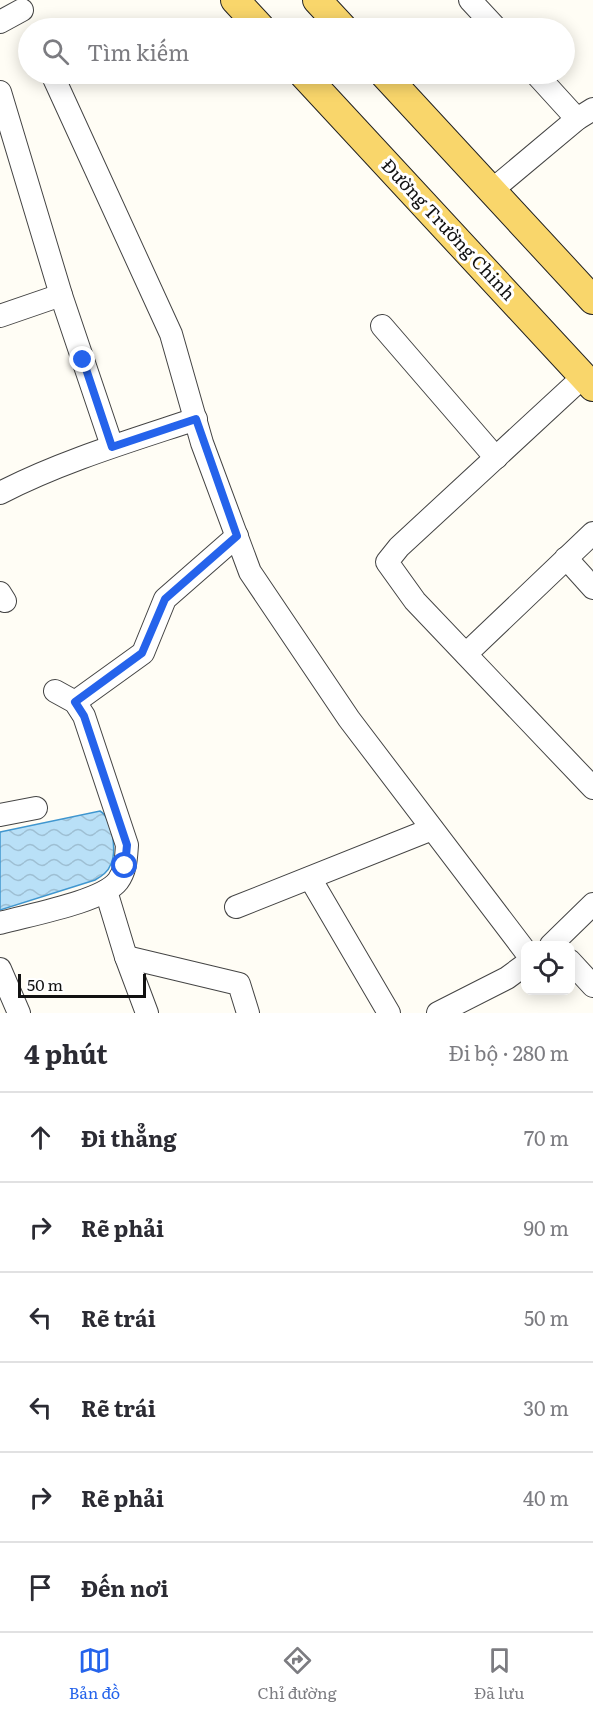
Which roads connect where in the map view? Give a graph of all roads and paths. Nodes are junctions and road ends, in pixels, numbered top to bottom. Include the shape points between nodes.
1 (235, 0) edge
2 (317, 0) edge
3 (470, 0) edge
4 (25, 13) edge
5 (252, 18) edge
6 (334, 18) edge
7 (487, 18) edge
8 (0, 22) edge
9 (57, 84) edge
10 (312, 84) edge
11 (393, 84) edge
12 (548, 84) edge
13 (0, 92) edge
14 (585, 114) edge
15 (491, 191) junction
16 (61, 294) junction
17 (593, 300) edge
18 (0, 316) edge
19 (382, 326) dead end
20 (588, 382) edge
21 (196, 419) junction
22 (112, 447) junction
23 (496, 458) junction
24 (0, 494) edge
25 (593, 533) edge
26 (237, 536) junction
27 (566, 558) junction
28 (593, 588) edge
29 (465, 654) junction
30 (55, 691) dead end
31 (75, 702) junction
32 (593, 788) edge
33 (36, 808) dead end
34 (0, 815) edge
35 (432, 829) junction
36 (310, 878) junction
37 (106, 891) junction
38 (593, 904) edge
39 (236, 907) dead end
40 (0, 923) edge
41 (558, 941) edge
42 (521, 947) edge
43 (126, 957) junction
44 (575, 966) edge
45 (521, 967) edge
46 (0, 969) edge
47 (593, 986) edge
48 (487, 987) junction
49 (19, 1013) edge
50 (147, 1013) edge
51 (248, 1013) edge
52 (389, 1013) edge
53 (438, 1013) edge
54 (479, 1013) edge

1 - 5 main road
2 - 6 main road
3 - 7 street
4 - 8 street
9 - 21 street via 171,334
10 - 20 main road, Đường Trường Chinh
11 - 15 main road
12 - 14 street
13 - 16 street
14 - 15 street
15 - 17 main road
16 - 18 street
16 - 22 street
19 - 23 street
20 - 23 street
21 - 22 street
21 - 26 street
22 - 24 street
23 - 29 street via 387,562 415,601
25 - 27 street
26 - 31 street via 165,599 142,653
26 - 35 street via 250,572 349,719
27 - 28 street
27 - 29 street
29 - 32 street
30 - 31 street
31 - 37 street via 84,716 127,845 125,866 117,882
33 - 34 street
35 - 36 street
35 - 42 street
36 - 39 street
36 - 52 street
37 - 40 street
37 - 43 street
38 - 41 street
43 - 50 street
43 - 51 street via 239,984
44 - 47 street
45 - 48 street
46 - 49 street
48 - 53 street
48 - 54 street

